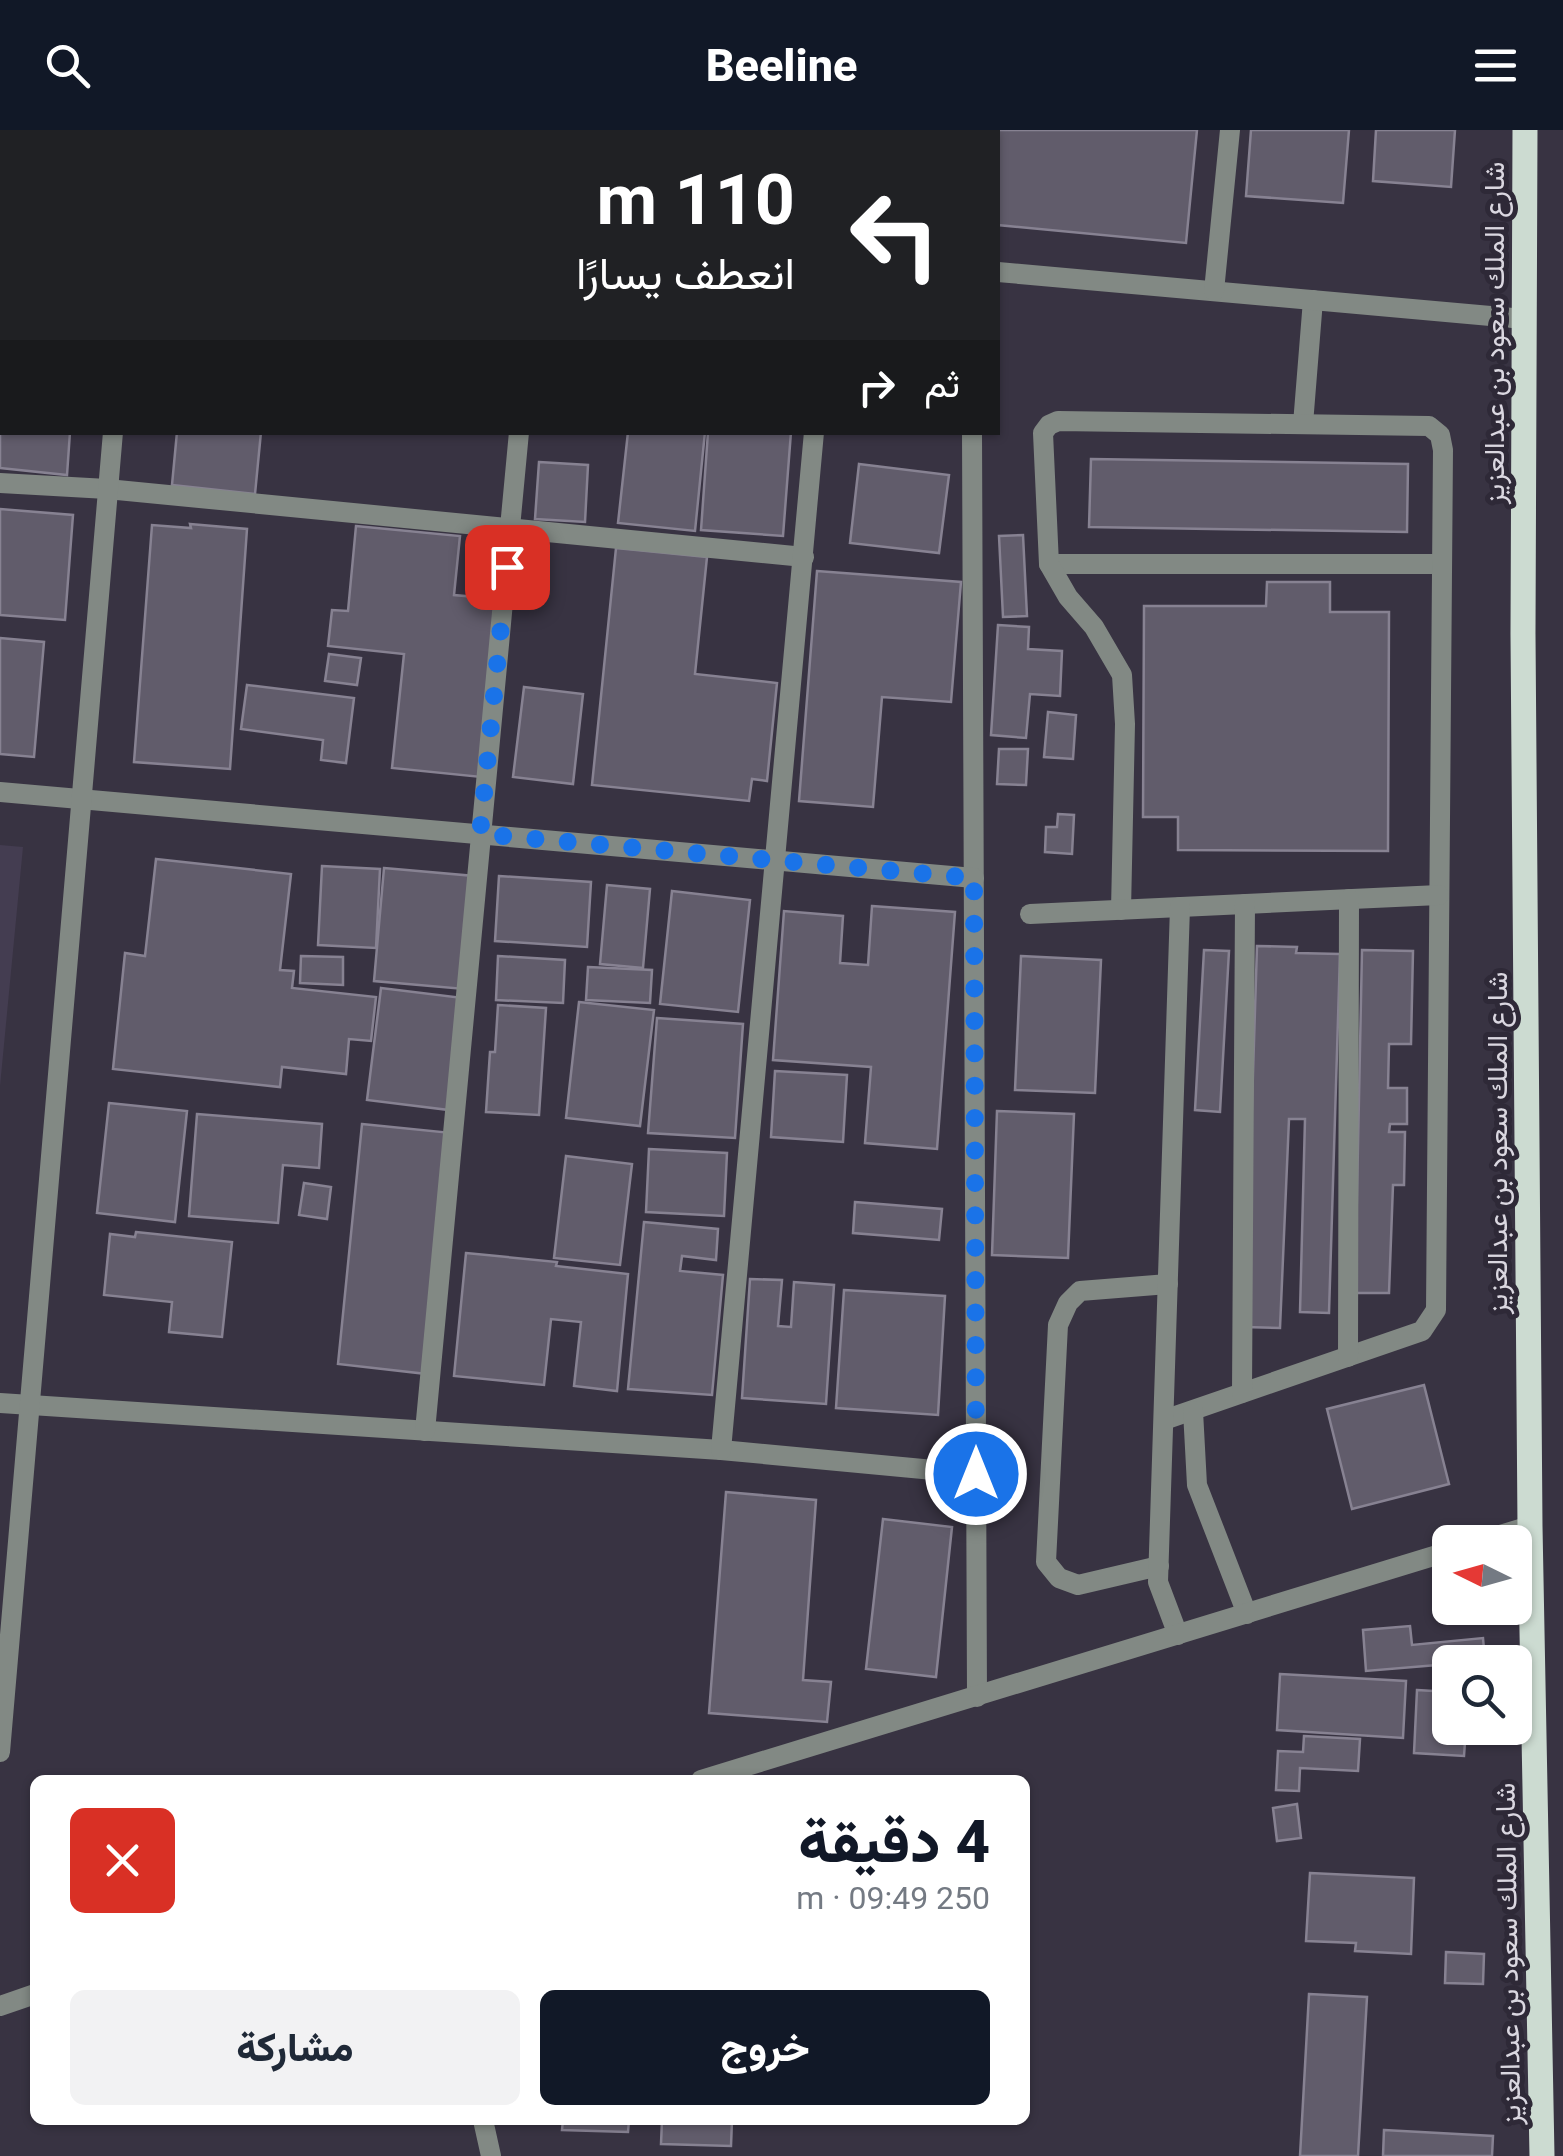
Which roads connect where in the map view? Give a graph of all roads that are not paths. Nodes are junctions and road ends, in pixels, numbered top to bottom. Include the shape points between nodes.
1 (1230, 130) edge
2 (1524, 130) edge
3 (1000, 272) edge
4 (1214, 291) junction
5 (1313, 300) junction
6 (1524, 319) junction
7 (1303, 424) junction
8 (112, 435) edge
9 (519, 435) edge
10 (814, 435) edge
11 (972, 435) edge
12 (0, 483) edge
13 (107, 489) junction
14 (511, 529) junction
15 (804, 557) junction
16 (1049, 564) junction
17 (1442, 564) junction
18 (0, 792) edge
19 (83, 799) junction
20 (480, 834) junction
21 (774, 861) junction
22 (974, 878) junction
23 (1439, 895) junction
24 (1349, 899) junction
25 (1245, 904) junction
26 (1180, 907) junction
27 (1121, 910) junction
28 (1030, 914) dead end
29 (1168, 1284) junction
30 (1348, 1357) junction
31 (1242, 1394) junction
32 (0, 1403) edge
33 (30, 1406) junction
34 (1193, 1410) junction
35 (1164, 1420) junction
36 (425, 1431) junction
37 (720, 1450) junction
38 (976, 1474) junction
39 (1530, 1525) edge
40 (1432, 1557) edge
41 (1159, 1566) junction
42 (1247, 1614) junction
43 (1532, 1625) edge
44 (1178, 1635) junction
45 (977, 1697) junction
46 (0, 1752) edge
47 (719, 1775) edge
48 (30, 1996) edge
49 (0, 2006) edge
50 (484, 2125) edge
51 (490, 2156) edge
52 (1542, 2156) edge

1 - 4 street
2 - 6 main road, شارع الملك سعود بن عبدالعزيز
3 - 4 street
4 - 5 street
5 - 6 street
5 - 7 street
6 - 39 main road, شارع الملك سعود بن عبدالعزيز
7 - 16 street via 1049,425 1043,433
7 - 17 street via 1428,426 1440,434
8 - 13 street
9 - 14 street
10 - 15 street
11 - 22 street
12 - 13 street
13 - 14 street
13 - 19 street
14 - 15 street
14 - 20 street
15 - 21 street
16 - 17 street
16 - 27 street via 1122,675
17 - 23 street
18 - 19 street
19 - 20 street
19 - 33 street
20 - 21 street
20 - 36 street
21 - 22 street
21 - 37 street
22 - 38 street
23 - 24 street
23 - 30 street via 1436,1310 1422,1332
24 - 25 street
24 - 30 street
25 - 26 street
25 - 31 street
26 - 27 street
26 - 29 street
27 - 28 street
29 - 35 street
29 - 41 street via 1080,1291 1058,1325 1046,1562 1059,1578 1078,1585
30 - 31 street
31 - 34 street
32 - 33 street
33 - 36 street
33 - 46 street
34 - 35 street
34 - 42 street via 1196,1485
35 - 41 street
36 - 37 street
37 - 38 street
38 - 45 street
40 - 42 street
41 - 44 street via 1158,1582
42 - 44 street
43 - 52 main road, شارع الملك سعود بن عبدالعزيز
44 - 45 street
45 - 47 street
48 - 49 street
50 - 51 street

